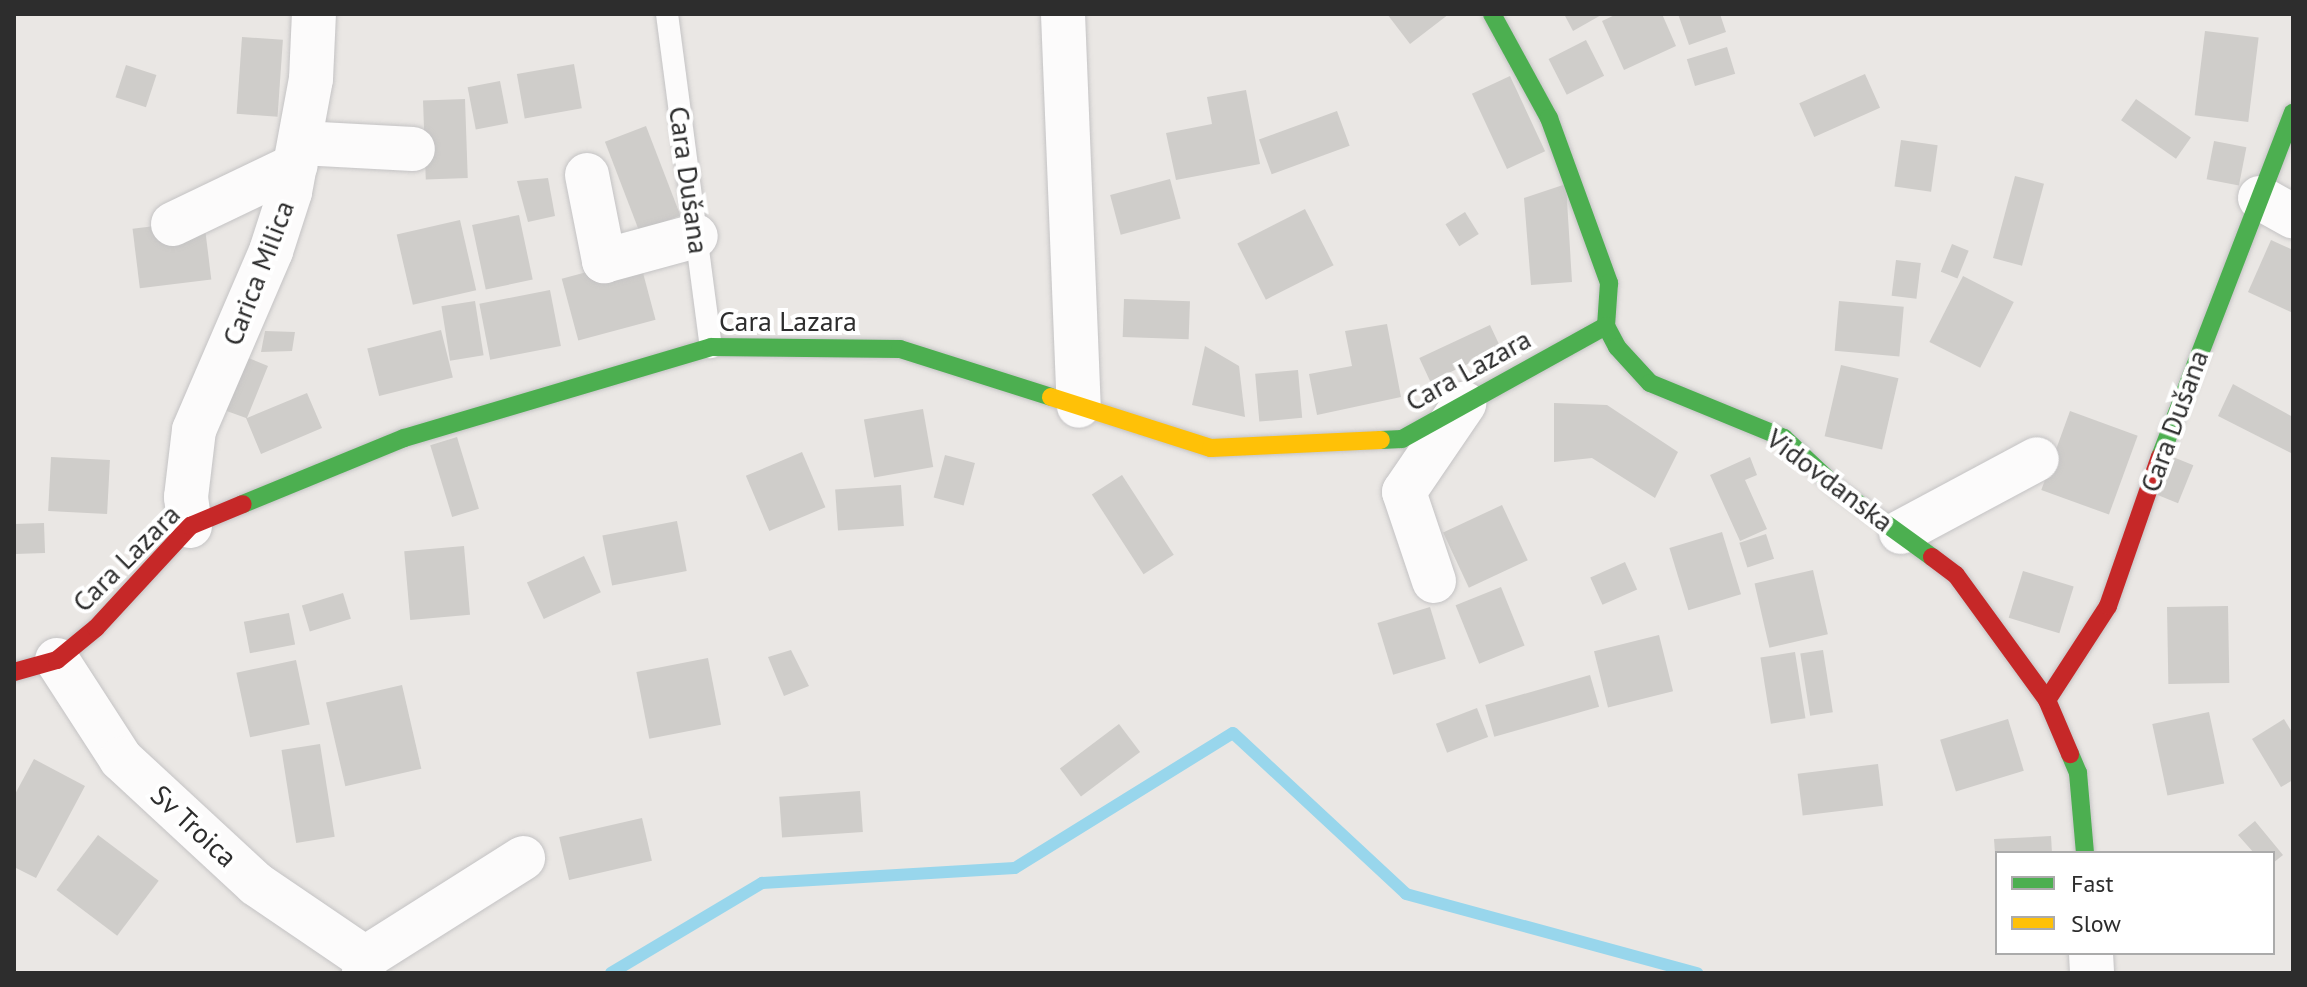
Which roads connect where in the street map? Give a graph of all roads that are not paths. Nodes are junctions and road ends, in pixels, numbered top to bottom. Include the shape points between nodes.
1 (314, 14) edge
2 (667, 14) edge
3 (1063, 14) edge
4 (1492, 14) edge
5 (2291, 128) edge
6 (413, 149) dead end
7 (298, 154) junction
8 (587, 175) dead end
9 (2276, 207) edge
10 (173, 224) dead end
11 (696, 236) junction
12 (1606, 326) junction
13 (711, 347) junction
14 (1464, 404) junction
15 (1079, 406) junction
16 (2037, 459) dead end
17 (190, 526) junction
18 (1901, 532) junction
19 (1434, 581) dead end
20 (57, 660) junction
21 (14, 672) edge
22 (2047, 700) junction
23 (2085, 851) edge
24 (523, 858) dead end
25 (364, 965) edge

1 - 7 street, Carica Milica via 311,79
2 - 11 lane, Cara Dušana
3 - 15 street
4 - 12 street via 1549,118 1584,211 1609,283
5 - 9 street, Cara Dušana
6 - 7 street
7 - 10 street
7 - 17 street, Carica Milica via 271,251 194,430 186,497
8 - 11 street via 604,261
9 - 22 street, Cara Dušana via 2191,370 2108,606
11 - 13 lane, Cara Dušana
12 - 14 street, Cara Lazara
12 - 18 street, Vidovdanska via 1617,347 1650,383 1784,438 1838,489
13 - 15 street, Cara Lazara via 900,349
13 - 17 street, Cara Lazara via 404,438
14 - 15 street, Cara Lazara via 1402,439 1211,448
14 - 19 street via 1404,492
16 - 18 street
17 - 20 street, Cara Lazara via 96,628
18 - 22 street, Vidovdanska via 1956,575
20 - 21 street, Cara Lazara
20 - 25 street, Sv Troica via 121,759 256,884
22 - 23 street, Vidovdanska via 2078,773
24 - 25 street, Sv Troica

